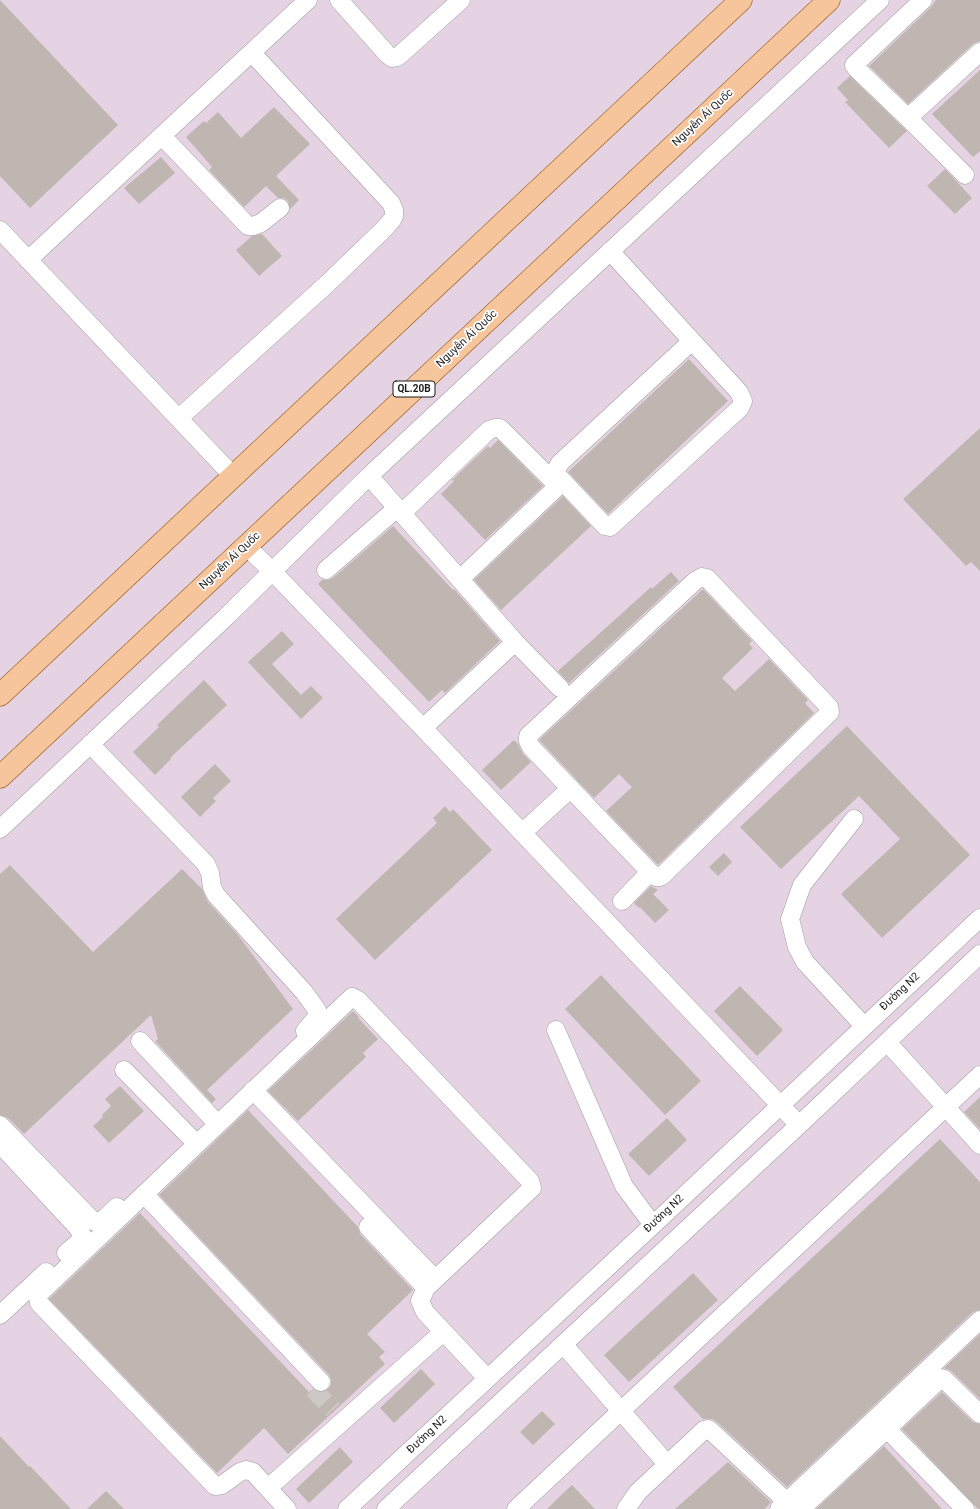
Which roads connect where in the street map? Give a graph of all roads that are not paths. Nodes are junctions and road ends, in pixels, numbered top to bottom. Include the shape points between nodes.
1 (308, 0) edge
2 (339, 0) edge
3 (461, 0) edge
4 (741, 0) edge
5 (829, 0) edge
6 (880, 0) edge
7 (924, 0) edge
8 (252, 52) junction
9 (980, 52) edge
10 (908, 118) junction
11 (162, 136) junction
12 (964, 175) dead end
13 (280, 208) dead end
14 (0, 230) edge
15 (610, 251) junction
16 (28, 260) junction
17 (692, 341) junction
18 (178, 418) junction
19 (233, 476) junction
20 (369, 476) junction
21 (399, 510) junction
22 (246, 546) junction
23 (326, 570) dead end
24 (272, 571) junction
25 (460, 579) junction
26 (516, 642) junction
27 (560, 688) dead end
28 (0, 695) edge
29 (423, 728) junction
30 (90, 744) junction
31 (0, 777) edge
32 (571, 788) junction
33 (854, 819) dead end
34 (0, 829) edge
35 (522, 833) junction
36 (650, 872) junction
37 (622, 901) dead end
38 (980, 918) edge
39 (980, 954) edge
40 (864, 1026) junction
41 (556, 1030) dead end
42 (140, 1041) dead end
43 (887, 1042) junction
44 (124, 1070) dead end
45 (980, 1075) edge
46 (249, 1094) junction
47 (779, 1105) junction
48 (946, 1107) junction
49 (212, 1118) junction
50 (0, 1125) edge
51 (799, 1125) junction
52 (191, 1138) junction
53 (0, 1144) edge
54 (980, 1145) edge
55 (139, 1198) junction
56 (653, 1225) junction
57 (431, 1283) junction
58 (0, 1314) edge
59 (980, 1320) edge
60 (443, 1332) junction
61 (563, 1344) junction
62 (487, 1378) junction
63 (317, 1386) tunnel mouth
64 (621, 1410) junction
65 (980, 1414) edge
66 (887, 1429) junction
67 (667, 1464) junction
68 (268, 1488) junction
69 (789, 1507) edge
70 (287, 1509) edge
71 (347, 1509) edge
72 (386, 1509) edge
73 (516, 1509) edge
74 (626, 1509) edge
75 (965, 1509) edge

1 - 8 street
2 - 3 street via 392,58 401,54
4 - 19 main road
5 - 22 main road, Nguyễn Ái Quốc / QL.20B
6 - 15 street
7 - 10 street via 854,64
8 - 11 street
8 - 18 street via 391,204 394,216 384,229 327,284
9 - 10 street
10 - 12 street
11 - 13 street via 248,226 261,224
11 - 16 street
14 - 16 street
15 - 17 street
15 - 20 street
16 - 18 street
17 - 17 street via 739,392 743,401 740,408 610,526 605,526 557,475 556,470 560,463
18 - 19 street
19 - 28 main road
20 - 21 street
20 - 24 street
21 - 23 street
21 - 25 street
21 - 25 street via 489,430 495,428 500,428 552,480 556,488
22 - 24 street
22 - 31 main road, Nguyễn Ái Quốc / QL.20B
24 - 29 street
24 - 30 street
25 - 26 street
26 - 27 street
26 - 29 street
29 - 35 street
30 - 34 street
30 - 49 street via 206,864 216,895 304,992 317,1010 318,1016 312,1025
32 - 35 street
32 - 36 street
32 - 36 street via 531,747 528,736 695,581 702,577 707,578 829,707 830,712 664,874 656,877
33 - 40 street via 802,885 790,919 797,947 806,962
35 - 47 street
36 - 37 street
38 - 40 street, Đường N2
39 - 43 street
40 - 47 street, Đường N2
41 - 56 street via 624,1186
42 - 49 street
43 - 48 street
43 - 51 street
44 - 52 street
45 - 48 street
46 - 55 street
46 - 57 street
46 - 57 street via 346,1002 352,997 358,1000 530,1181 532,1188
47 - 51 street
47 - 56 street, Đường N2
48 - 54 street
48 - 64 street
49 - 52 street
50 - 52 street via 93,1221 99,1222
51 - 61 street
53 - 58 street via 82,1235 80,1241
55 - 63 street
55 - 68 street via 40,1293 39,1303 215,1486 222,1485 246,1470 253,1472
56 - 62 street, Đường N2
57 - 60 street via 420,1301 424,1312
59 - 69 street
60 - 62 street
60 - 68 street via 342,1412
61 - 64 street
61 - 72 street
62 - 71 street, Đường N2
64 - 67 street
64 - 73 street
65 - 66 street via 941,1378
66 - 69 street
66 - 75 street
67 - 69 street via 704,1430 710,1430
67 - 74 street via 638,1492
68 - 70 street

